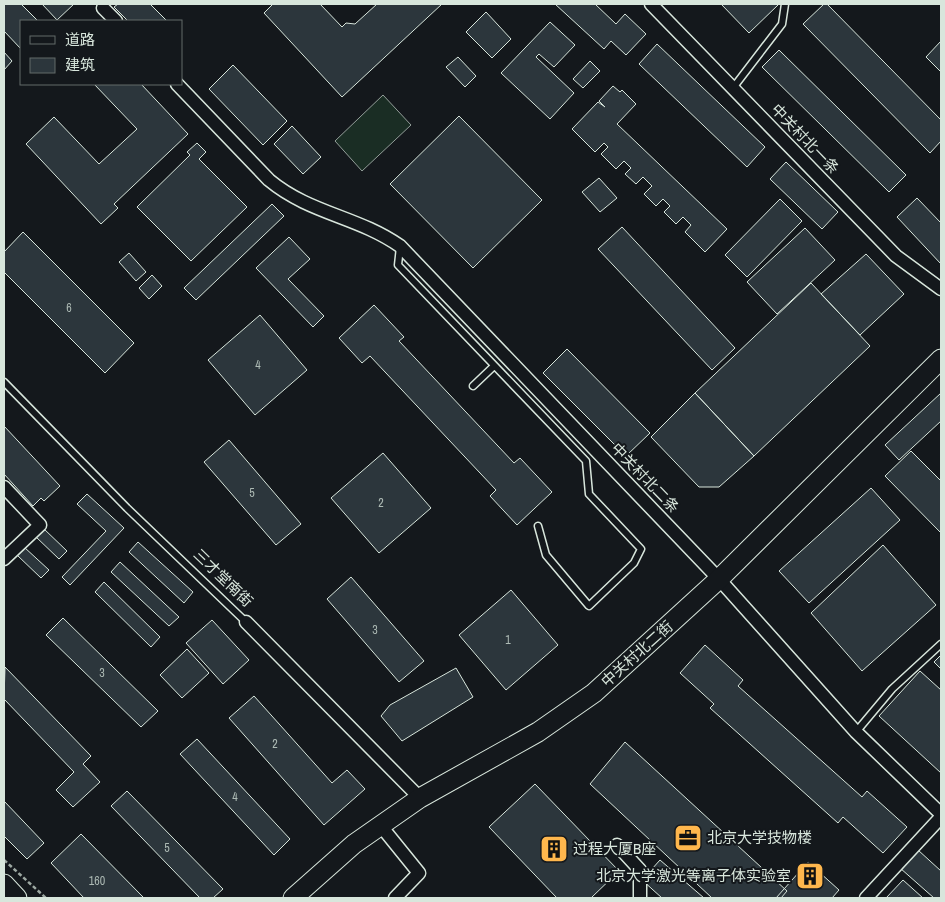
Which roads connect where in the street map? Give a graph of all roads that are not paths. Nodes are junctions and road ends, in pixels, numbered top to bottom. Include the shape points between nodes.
1 (651, 4) edge
2 (785, 4) edge
3 (103, 8) dead end
4 (115, 20) edge
5 (178, 85) edge
6 (733, 88) junction
7 (400, 246) junction
8 (941, 289) edge
9 (941, 359) edge
10 (494, 366) junction
11 (4, 382) edge
12 (473, 386) dead end
13 (4, 487) edge
14 (538, 526) dead end
15 (4, 559) edge
16 (719, 579) junction
17 (246, 622) joint
18 (941, 644) edge
19 (856, 732) junction
20 (420, 798) junction
21 (941, 816) edge
22 (381, 826) junction
23 (617, 845) dead end
24 (4, 884) edge
25 (17, 898) edge
26 (293, 898) edge
27 (395, 898) edge
28 (640, 898) edge
29 (866, 898) edge

1 - 6 street, 中关村北一条
2 - 6 lane via 782,24
3 - 4 street
5 - 7 street, 中关村北二条 via 269,180 299,201 372,228
6 - 8 street, 中关村北一条 via 896,256
7 - 10 lane via 398,265
7 - 16 street, 中关村北二条
9 - 16 street, 中关村北二街
10 - 12 lane
10 - 14 lane via 586,461 590,494 641,549 634,563 589,606 546,555
11 - 17 lane, 三才堂南街 via 127,508
13 - 15 street via 40,525
16 - 19 street, 中关村北二条
16 - 20 street, 中关村北二街 via 623,669 567,714
17 - 20 street, 三才堂南街
18 - 19 lane via 892,690
19 - 21 street, 中关村北二条
20 - 22 street, 中关村北二街
21 - 29 street
22 - 26 street, 中关村北二街 via 347,850
22 - 27 street via 419,874
23 - 28 street via 640,870
24 - 25 street

